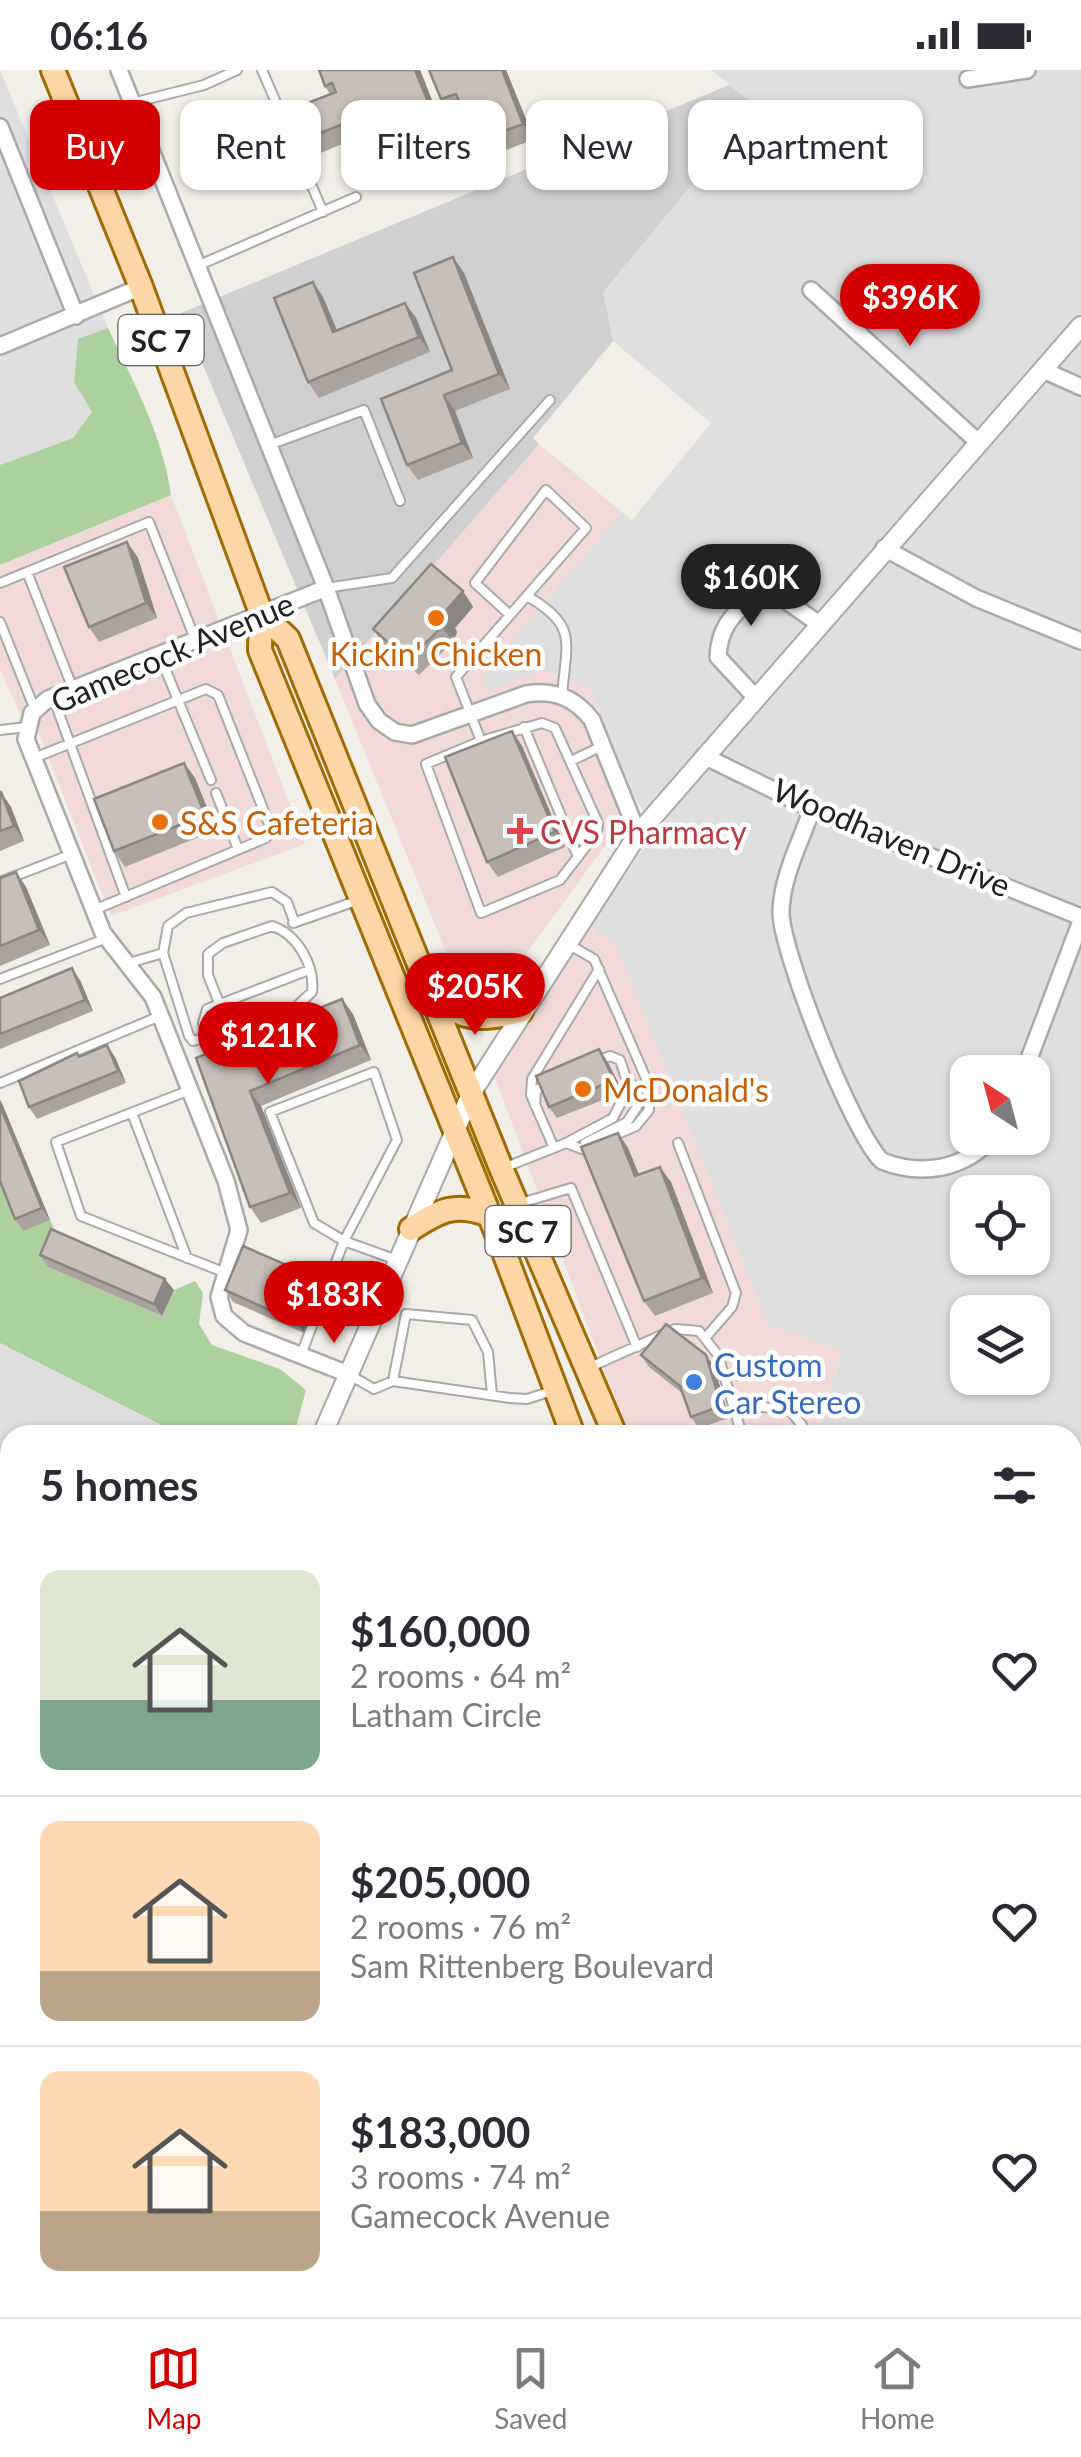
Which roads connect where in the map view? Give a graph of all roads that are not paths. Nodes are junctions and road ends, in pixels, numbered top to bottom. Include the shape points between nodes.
1 (53, 70) edge
2 (119, 70) edge
3 (237, 70) edge
4 (262, 70) edge
5 (1027, 70) edge
6 (968, 79) dead end
7 (131, 100) edge
8 (140, 100) edge
9 (0, 127) edge
10 (160, 172) edge
11 (356, 197) dead end
12 (322, 212) junction
13 (198, 266) junction
14 (141, 287) junction
15 (811, 290) dead end
16 (76, 316) junction
17 (1081, 326) edge
18 (0, 346) edge
19 (1042, 370) junction
20 (1081, 387) edge
21 (550, 400) dead end
22 (978, 442) junction
23 (269, 445) junction
24 (400, 501) dead end
25 (884, 548) junction
26 (27, 572) junction
27 (0, 583) edge
28 (326, 588) junction
29 (527, 596) junction
30 (261, 613) junction
31 (510, 615) junction
32 (0, 622) edge
33 (819, 624) junction
34 (195, 639) junction
35 (1081, 641) edge
36 (159, 654) junction
37 (74, 689) junction
38 (562, 696) junction
39 (53, 697) junction
40 (755, 697) junction
41 (176, 701) junction
42 (35, 710) junction
43 (470, 716) junction
44 (524, 726) junction
45 (27, 727) junction
46 (0, 730) edge
47 (481, 740) junction
48 (70, 744) junction
49 (602, 746) junction
50 (704, 756) junction
51 (34, 758) junction
52 (572, 761) junction
53 (210, 780) dead end
54 (216, 794) dead end
55 (812, 809) junction
56 (638, 834) junction
57 (238, 849) junction
58 (72, 854) junction
59 (578, 856) junction
60 (0, 882) edge
61 (126, 897) junction
62 (361, 900) junction
63 (94, 910) junction
64 (1081, 919) edge
65 (294, 921) junction
66 (287, 931) junction
67 (107, 938) junction
68 (566, 943) junction
69 (163, 953) junction
70 (127, 964) junction
71 (598, 969) junction
72 (309, 970) junction
73 (0, 979) edge
74 (426, 982) junction
75 (219, 1002) junction
76 (300, 1004) dead end
77 (522, 1011) junction
78 (160, 1016) junction
79 (1030, 1055) edge
80 (593, 1063) edge
81 (626, 1070) junction
82 (560, 1076) edge
83 (0, 1083) edge
84 (190, 1090) junction
85 (472, 1092) junction
86 (535, 1105) junction
87 (132, 1113) junction
88 (454, 1132) junction
89 (566, 1143) junction
90 (678, 1143) dead end
91 (576, 1147) junction
92 (554, 1148) junction
93 (975, 1155) edge
94 (502, 1168) junction
95 (517, 1204) junction
96 (489, 1215) junction
97 (412, 1229) junction
98 (344, 1241) junction
99 (187, 1258) junction
100 (398, 1260) junction
101 (226, 1273) junction
102 (706, 1337) junction
103 (637, 1347) junction
104 (301, 1355) junction
105 (588, 1368) junction
106 (348, 1374) junction
107 (393, 1381) junction
108 (558, 1389) junction
109 (492, 1396) junction
110 (736, 1404) junction
111 (326, 1425) edge
112 (570, 1425) edge
113 (581, 1425) edge
114 (611, 1425) edge
115 (740, 1425) edge
116 (802, 1425) edge

1 - 14 main road, SC 7
2 - 7 street
3 - 8 lane
4 - 12 lane
5 - 6 street
9 - 16 street
10 - 13 street
11 - 12 lane
12 - 13 lane
13 - 23 street
14 - 16 street
14 - 30 main road, SC 7
15 - 22 street
16 - 18 street
17 - 19 street
19 - 20 street
19 - 22 street
21 - 28 lane via 392,578
22 - 25 street
23 - 24 lane via 364,410
23 - 28 street
25 - 33 street
25 - 35 street via 976,598
26 - 27 lane
26 - 34 lane via 149,522
26 - 37 lane
28 - 30 street, Gamecock Avenue
28 - 43 street via 379,721 412,736
29 - 31 lane
29 - 31 lane via 586,528 546,490 475,583
29 - 38 lane via 554,612 565,630
30 - 34 street, Gamecock Avenue
30 - 62 main road, SC 7 via 260,650
30 - 74 main road, SC 7 via 288,639
31 - 43 lane via 456,677
32 - 42 lane
33 - 40 street
33 - 40 street via 778,594 752,596 734,614 718,634 718,657
34 - 36 street, Gamecock Avenue
36 - 37 street, Gamecock Avenue
36 - 41 lane
37 - 39 street, Gamecock Avenue
38 - 43 street via 526,694
38 - 49 street via 581,706
39 - 42 street, Gamecock Avenue
39 - 48 lane
40 - 50 street
41 - 48 lane
41 - 53 lane
41 - 57 lane via 206,689 218,695 271,829 266,838
42 - 45 street, Gamecock Avenue
43 - 47 lane
44 - 47 lane
44 - 52 lane via 555,728
44 - 59 lane
45 - 46 lane
45 - 51 street, Gamecock Avenue
47 - 59 lane via 426,764 481,913 560,880
48 - 51 lane
48 - 61 lane
49 - 52 lane
49 - 56 street
50 - 55 street, Woodhaven Drive
50 - 56 street
51 - 58 street, Gamecock Avenue
52 - 59 lane via 598,823
54 - 57 lane
55 - 64 street, Woodhaven Drive
55 - 93 street via 781,913 788,949 858,1128 882,1160 929,1169
56 - 68 street
57 - 61 lane
58 - 60 lane
58 - 63 street, Gamecock Avenue
61 - 63 lane
62 - 65 lane
62 - 88 main road, SC 7
63 - 67 street, Gamecock Avenue
64 - 79 street
65 - 66 lane
65 - 69 lane via 282,897 254,894 186,913 168,926
66 - 72 lane
66 - 75 lane via 272,926 208,954
67 - 70 street, Gamecock Avenue
67 - 73 lane
68 - 71 lane via 594,959
68 - 77 street
69 - 70 lane
69 - 75 lane via 193,1041 212,1037 203,1018
70 - 78 street, Gamecock Avenue
71 - 86 lane via 534,1072
71 - 91 lane via 651,1098 636,1126
72 - 75 lane
72 - 76 lane via 312,992
74 - 77 main road via 447,1008 465,1017
74 - 85 main road, SC 7
77 - 85 street
78 - 83 lane
78 - 84 street, Gamecock Avenue
80 - 81 lane via 610,1056
81 - 89 lane via 629,1087 613,1118
81 - 91 lane via 637,1107 627,1122
82 - 86 lane via 536,1091
84 - 87 lane
84 - 101 street, Gamecock Avenue via 239,1230
85 - 88 street
85 - 94 main road, SC 7
86 - 92 lane
87 - 99 lane
87 - 99 lane via 56,1142 81,1216
88 - 96 main road, SC 7
88 - 97 street
89 - 91 lane
89 - 92 lane
90 - 102 lane via 736,1293
92 - 94 lane
94 - 95 main road, SC 7
95 - 103 lane via 570,1188
95 - 105 main road, SC 7
96 - 97 main road via 460,1206 442,1209
96 - 108 main road, SC 7
97 - 100 street
98 - 98 lane via 397,1140 374,1072 270,1112 314,1223
98 - 100 lane
98 - 104 lane
99 - 101 lane
100 - 106 street
101 - 104 street, Gamecock Avenue via 219,1297 224,1316 244,1332
102 - 103 lane via 686,1327
102 - 110 lane
103 - 105 lane
104 - 106 street, Gamecock Avenue
105 - 114 main road, SC 7
106 - 107 lane via 374,1389
106 - 111 street
107 - 109 lane
107 - 109 lane via 406,1314 472,1320 488,1352
108 - 109 lane via 527,1399
108 - 112 main road, SC 7
108 - 113 main road
110 - 115 lane
110 - 116 lane via 789,1410

